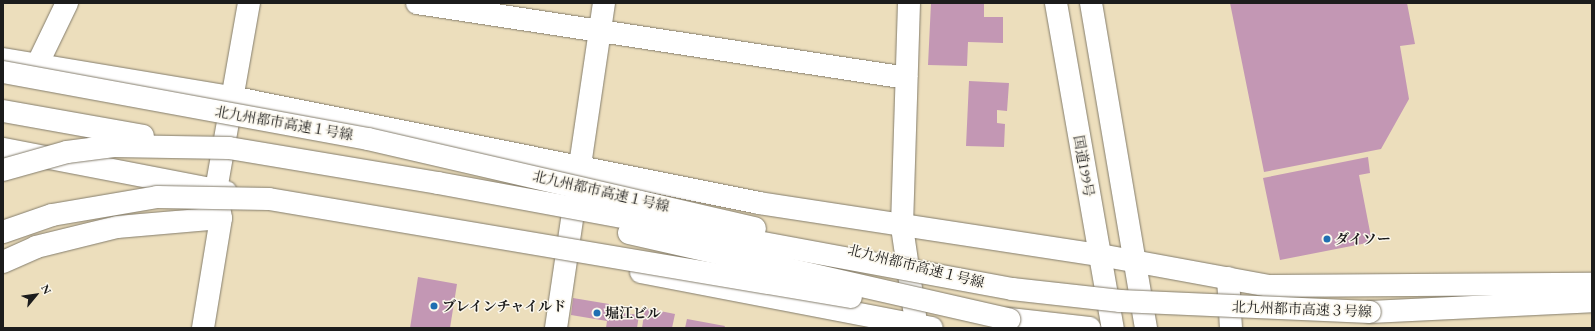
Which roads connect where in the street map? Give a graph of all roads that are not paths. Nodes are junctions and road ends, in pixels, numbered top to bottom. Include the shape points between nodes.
1 (67, 3) edge
2 (249, 3) edge
3 (417, 3) edge
4 (604, 3) edge
5 (909, 3) edge
6 (1056, 3) edge
7 (1091, 3) edge
8 (598, 31) junction
9 (3, 59) edge
10 (37, 65) junction
11 (3, 72) edge
12 (906, 78) junction
13 (231, 98) junction
14 (3, 111) edge
15 (3, 150) edge
16 (580, 167) junction
17 (3, 170) edge
18 (216, 190) junction
19 (221, 218) junction
20 (902, 227) junction
21 (3, 232) edge
22 (1100, 255) junction
23 (568, 258) junction
24 (3, 262) edge
25 (1135, 263) junction
26 (1228, 278) junction
27 (1592, 284) edge
28 (1012, 290) junction
29 (1592, 301) edge
30 (1370, 312) junction
31 (1592, 315) edge
32 (1009, 319) junction
33 (922, 327) edge
34 (203, 328) edge
35 (556, 328) edge
36 (1089, 328) edge
37 (1113, 328) edge
38 (1146, 328) edge
39 (1231, 328) edge

1 - 10 main road
2 - 13 main road
3 - 8 main road
4 - 8 main road
5 - 12 main road
6 - 22 main road, 国道199号
7 - 25 main road
8 - 12 main road
8 - 16 main road
9 - 10 main road
10 - 13 main road
11 - 28 main road, 北九州都市高速１号線, bridge via 368,138
12 - 20 main road
13 - 16 main road
13 - 18 main road
14 - 32 main road, 北九州都市高速１号線, bridge via 599,226
15 - 18 main road
16 - 20 main road
16 - 23 main road
17 - 28 main road, 北九州都市高速１号線, bridge via 67,152 114,146 161,144 229,148 438,183
18 - 19 main road
18 - 23 main road
19 - 24 main road via 117,227 36,247
19 - 34 main road
20 - 22 main road
20 - 33 main road
21 - 32 main road, bridge via 52,215 157,197 269,199 762,283
22 - 25 main road
22 - 37 main road, 国道199号
23 - 33 main road
23 - 35 main road
25 - 26 main road
25 - 38 main road
26 - 27 main road via 1269,286
26 - 39 main road
28 - 30 main road, 北九州都市高速３号線, bridge via 1120,301
29 - 30 main road, 北九州都市高速３号線
30 - 31 main road
32 - 36 main road

